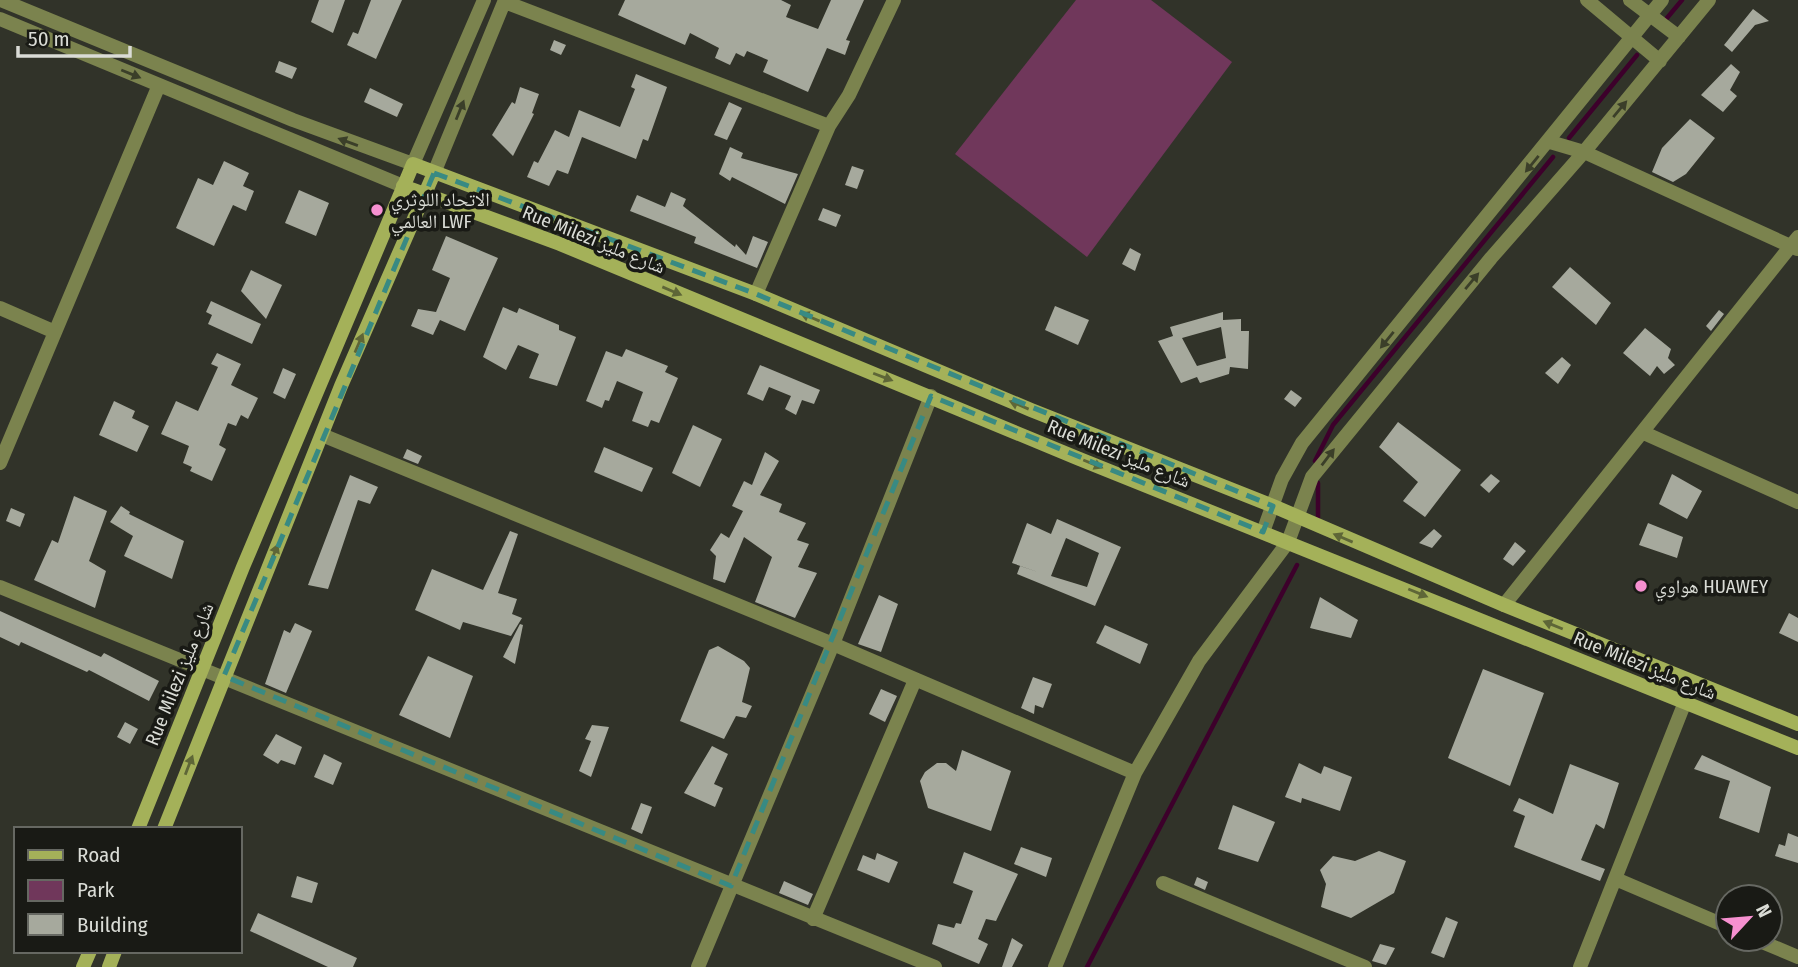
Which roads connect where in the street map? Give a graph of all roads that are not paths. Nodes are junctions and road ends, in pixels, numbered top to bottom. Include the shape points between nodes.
1 (1, 0) edge
2 (484, 0) edge
3 (894, 0) edge
4 (1587, 0) edge
5 (1630, 0) edge
6 (1662, 0) edge
7 (1709, 0) edge
8 (505, 1) edge
9 (1650, 15) junction
10 (0, 19) edge
11 (1632, 37) junction
12 (1679, 37) junction
13 (1660, 61) junction
14 (159, 85) junction
15 (829, 126) junction
16 (1550, 142) junction
17 (1584, 152) junction
18 (413, 164) junction
19 (434, 173) junction
20 (403, 186) junction
21 (425, 195) junction
22 (1795, 244) edge
23 (755, 294) junction
24 (0, 308) edge
25 (55, 332) junction
26 (931, 396) junction
27 (1644, 433) junction
28 (322, 435) junction
29 (0, 463) edge
30 (1798, 502) edge
31 (1273, 506) junction
32 (1299, 518) junction
33 (1263, 532) junction
34 (1288, 542) junction
35 (0, 587) edge
36 (1504, 605) junction
37 (832, 644) junction
38 (202, 669) junction
39 (224, 676) junction
40 (915, 680) junction
41 (1685, 702) junction
42 (1798, 724) edge
43 (1798, 748) edge
44 (1135, 773) junction
45 (139, 827) edge
46 (165, 827) edge
47 (1618, 880) junction
48 (1163, 883) dead end
49 (731, 886) junction
50 (813, 919) junction
51 (1714, 921) edge
52 (698, 967) edge
53 (935, 967) edge
54 (1055, 967) edge
55 (1365, 967) edge
56 (1580, 967) edge

18 -> 1 street
2 - 18 street
3 - 15 street via 849,95
4 - 11 street
5 - 9 street
6 - 9 street
7 - 12 street
8 - 15 street
19 -> 8 street
9 - 11 street
9 - 12 street
10 -> 14 street
11 - 13 street
11 - 16 street
12 - 13 street
17 -> 13 street
14 - 20 street
14 - 25 street
15 - 23 street
16 - 17 street
16 -> 31 street via 1302,443
17 - 22 street
32 -> 17 street via 1312,477 1329,455
18 - 19 street, Rue Milezi شارع مليز
18 - 20 street, Rue Milezi شارع مليز
19 - 21 street
19 - 23 street, Rue Milezi شارع مليز
20 - 21 street, Rue Milezi شارع مليز
20 - 38 street, Rue Milezi شارع مليز
21 -> 26 street, Rue Milezi شارع مليز via 560,244
28 -> 21 street
22 - 27 street
31 -> 23 street, Rue Milezi شارع مليز
24 - 25 street
25 - 29 street
26 -> 33 street, Rue Milezi شارع مليز
26 - 37 street
27 - 30 street
27 - 36 street
28 - 37 street
39 -> 28 street
31 - 32 street, Rue Milezi شارع مليز
31 - 33 street
32 - 34 street
36 -> 32 street, Rue Milezi شارع مليز
33 - 34 street, Rue Milezi شارع مليز
34 -> 41 street, Rue Milezi شارع مليز
34 - 44 street via 1199,661
35 - 38 street
42 -> 36 street, Rue Milezi شارع مليز
37 - 40 street
37 - 49 street
38 - 39 street
38 - 45 street, Rue Milezi شارع مليز
46 -> 39 street
39 - 49 street
40 - 44 street
40 - 50 street
41 - 43 street, Rue Milezi شارع مليز
41 - 47 street
44 - 54 street
47 - 51 street
47 - 56 street
48 - 55 street
49 - 50 street
49 - 52 street
50 - 53 street

